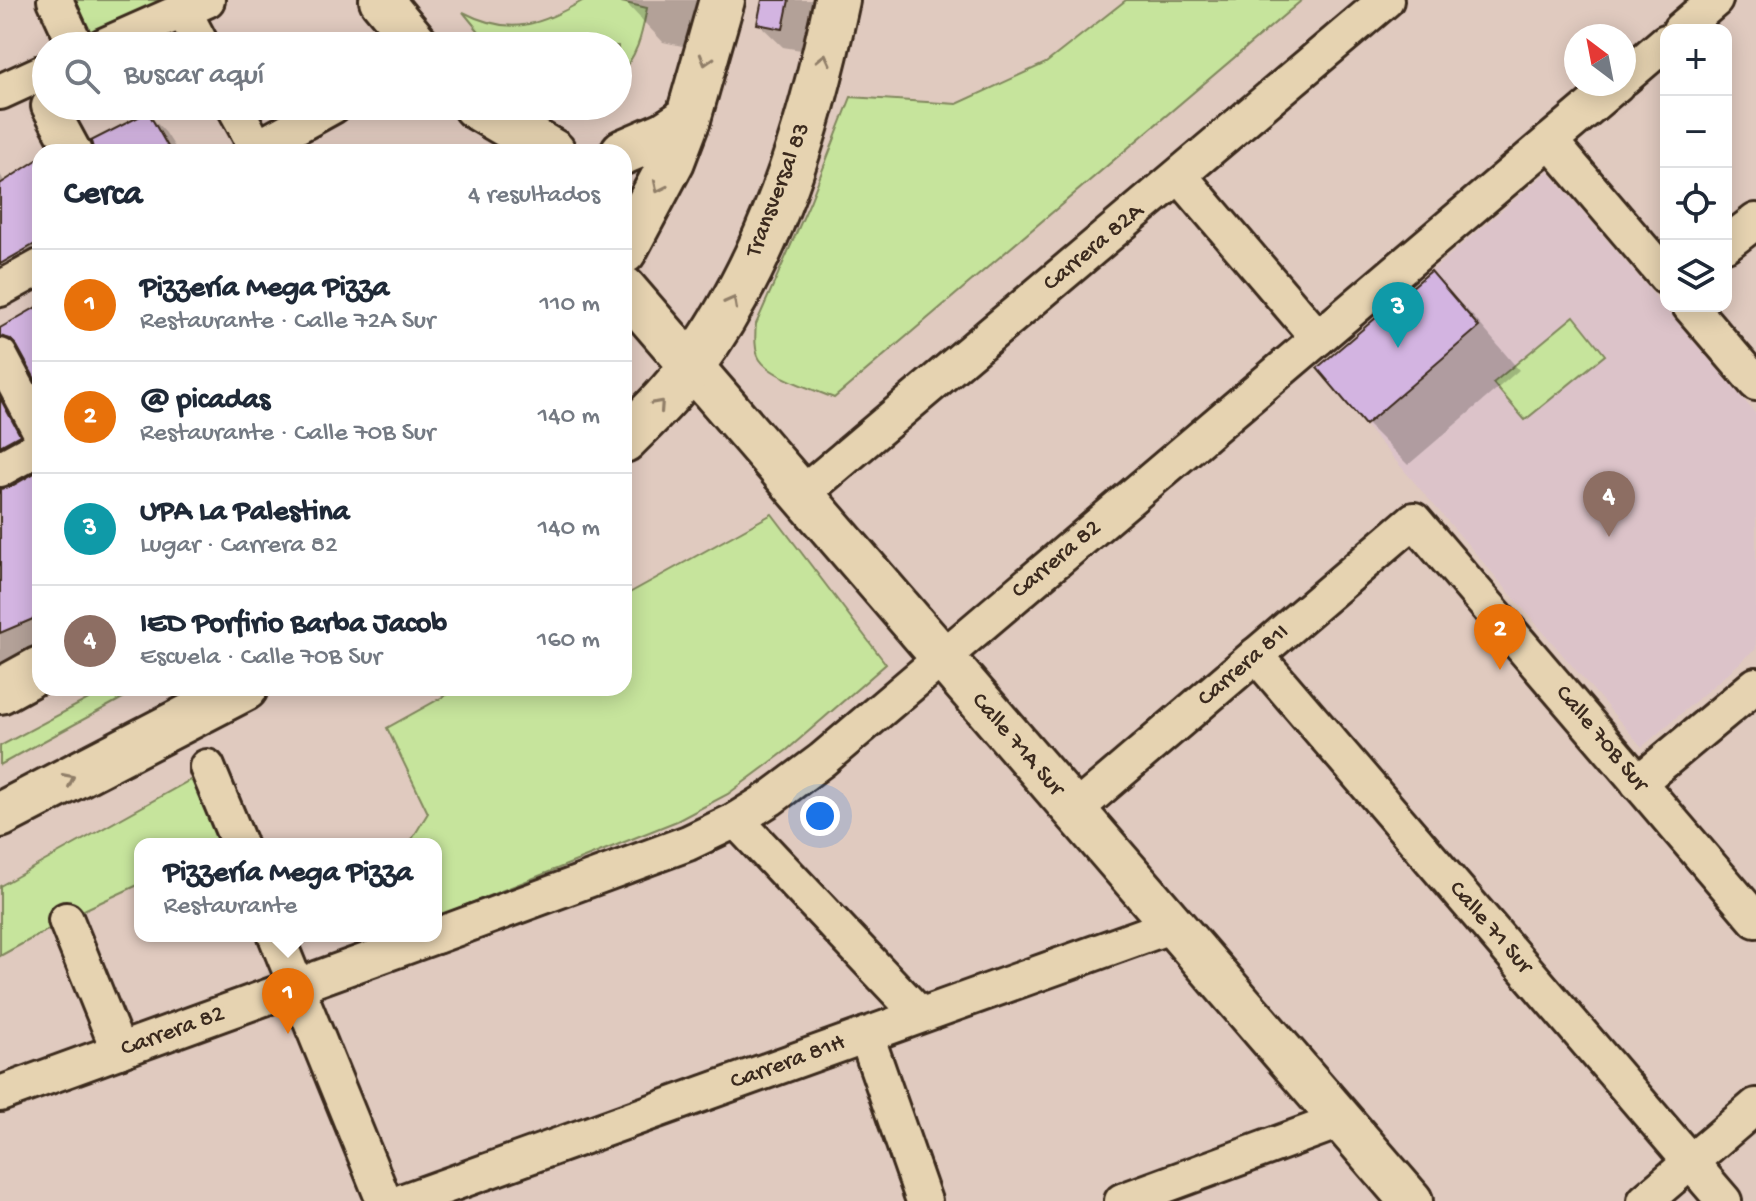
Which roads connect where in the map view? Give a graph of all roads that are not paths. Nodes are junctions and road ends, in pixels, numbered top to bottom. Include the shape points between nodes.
1 (55, 0) edge
2 (381, 0) edge
3 (722, 0) edge
4 (837, 0) edge
5 (1386, 0) edge
6 (1715, 0) edge
7 (195, 5) edge
8 (1687, 24) edge
9 (70, 32) edge
10 (134, 32) edge
11 (200, 32) edge
12 (407, 32) edge
13 (1660, 47) edge
14 (1636, 68) edge
15 (32, 90) edge
16 (0, 92) edge
17 (1603, 96) edge
18 (688, 119) junction
19 (58, 120) edge
20 (240, 120) edge
21 (308, 120) edge
22 (484, 120) edge
23 (497, 120) edge
24 (1550, 141) junction
25 (70, 144) edge
26 (250, 144) edge
27 (264, 144) edge
28 (503, 144) edge
29 (539, 144) edge
30 (632, 148) edge
31 (1180, 176) junction
32 (1756, 221) edge
33 (632, 236) edge
34 (1731, 240) edge
35 (1660, 270) edge
36 (32, 271) edge
37 (0, 289) edge
38 (632, 298) edge
39 (1695, 312) edge
40 (1318, 338) junction
41 (0, 356) edge
42 (691, 368) junction
43 (1756, 383) edge
44 (32, 416) edge
45 (632, 432) edge
46 (32, 451) edge
47 (0, 469) edge
48 (801, 495) junction
49 (1414, 520) joint
50 (1256, 655) junction
51 (942, 658) junction
52 (32, 673) edge
53 (1756, 685) edge
54 (0, 691) edge
55 (230, 696) edge
56 (207, 767) dead end
57 (1638, 783) junction
58 (1074, 811) junction
59 (0, 815) edge
60 (736, 820) junction
61 (237, 838) edge
62 (66, 920) dead end
63 (1756, 920) edge
64 (1173, 925) junction
65 (442, 934) edge
66 (278, 942) edge
67 (420, 942) edge
68 (297, 987) junction
69 (920, 1015) junction
70 (866, 1035) junction
71 (119, 1051) junction
72 (0, 1094) edge
73 (1756, 1106) edge
74 (1342, 1120) junction
75 (1690, 1162) junction
76 (384, 1201) edge
77 (404, 1201) edge
78 (924, 1201) edge
79 (1122, 1201) edge
80 (1411, 1201) edge
81 (1645, 1201) edge
82 (1724, 1201) edge

1 - 9 street
2 - 12 street
3 -> 18 main road
42 -> 4 main road, Transversal 83 via 764,241 824,62
5 - 31 street, Carrera 82A
6 - 8 street
7 - 10 street
7 - 11 street
13 - 14 street
15 - 16 street
17 - 24 street, Carrera 82
18 - 30 main road
18 -> 33 main road
19 - 25 street
20 - 26 street
21 - 27 street
22 - 28 street
23 - 29 main road
24 - 35 street
24 - 40 street, Carrera 82
31 - 40 street
31 - 48 street, Carrera 82A
32 - 34 street
36 - 37 street
38 - 42 street, Calle 71A Sur
39 - 43 street
40 - 51 street, Carrera 82
41 - 44 street
45 -> 42 main road, Transversal 83
42 - 48 street, Calle 71A Sur
46 - 47 street
48 - 51 street, Calle 71A Sur
49 - 50 street, Carrera 81I
49 - 57 street, Calle 70B Sur
50 - 58 street, Carrera 81I
50 - 75 street, Calle 71 Sur
51 - 58 street, Calle 71A Sur
51 - 60 street, Carrera 82 via 822,760
52 - 54 main road
53 - 57 street
59 -> 55 main road
56 - 61 street
57 - 63 street, Calle 70B Sur
58 - 64 street, Calle 71A Sur
60 - 65 street, Carrera 82 via 688,843
60 - 69 street
62 - 71 street
64 - 69 street, Carrera 81H
64 - 74 street, Calle 71A Sur
66 - 68 street
67 - 68 street, Carrera 82
68 - 71 street, Carrera 82
68 - 76 street
69 - 70 street, Carrera 81H
70 - 77 street, Carrera 81H
70 - 78 street
71 - 72 street, Carrera 82
73 - 75 street
74 - 79 street
74 - 80 street, Calle 71A Sur
75 - 81 street
75 - 82 street, Calle 71 Sur

